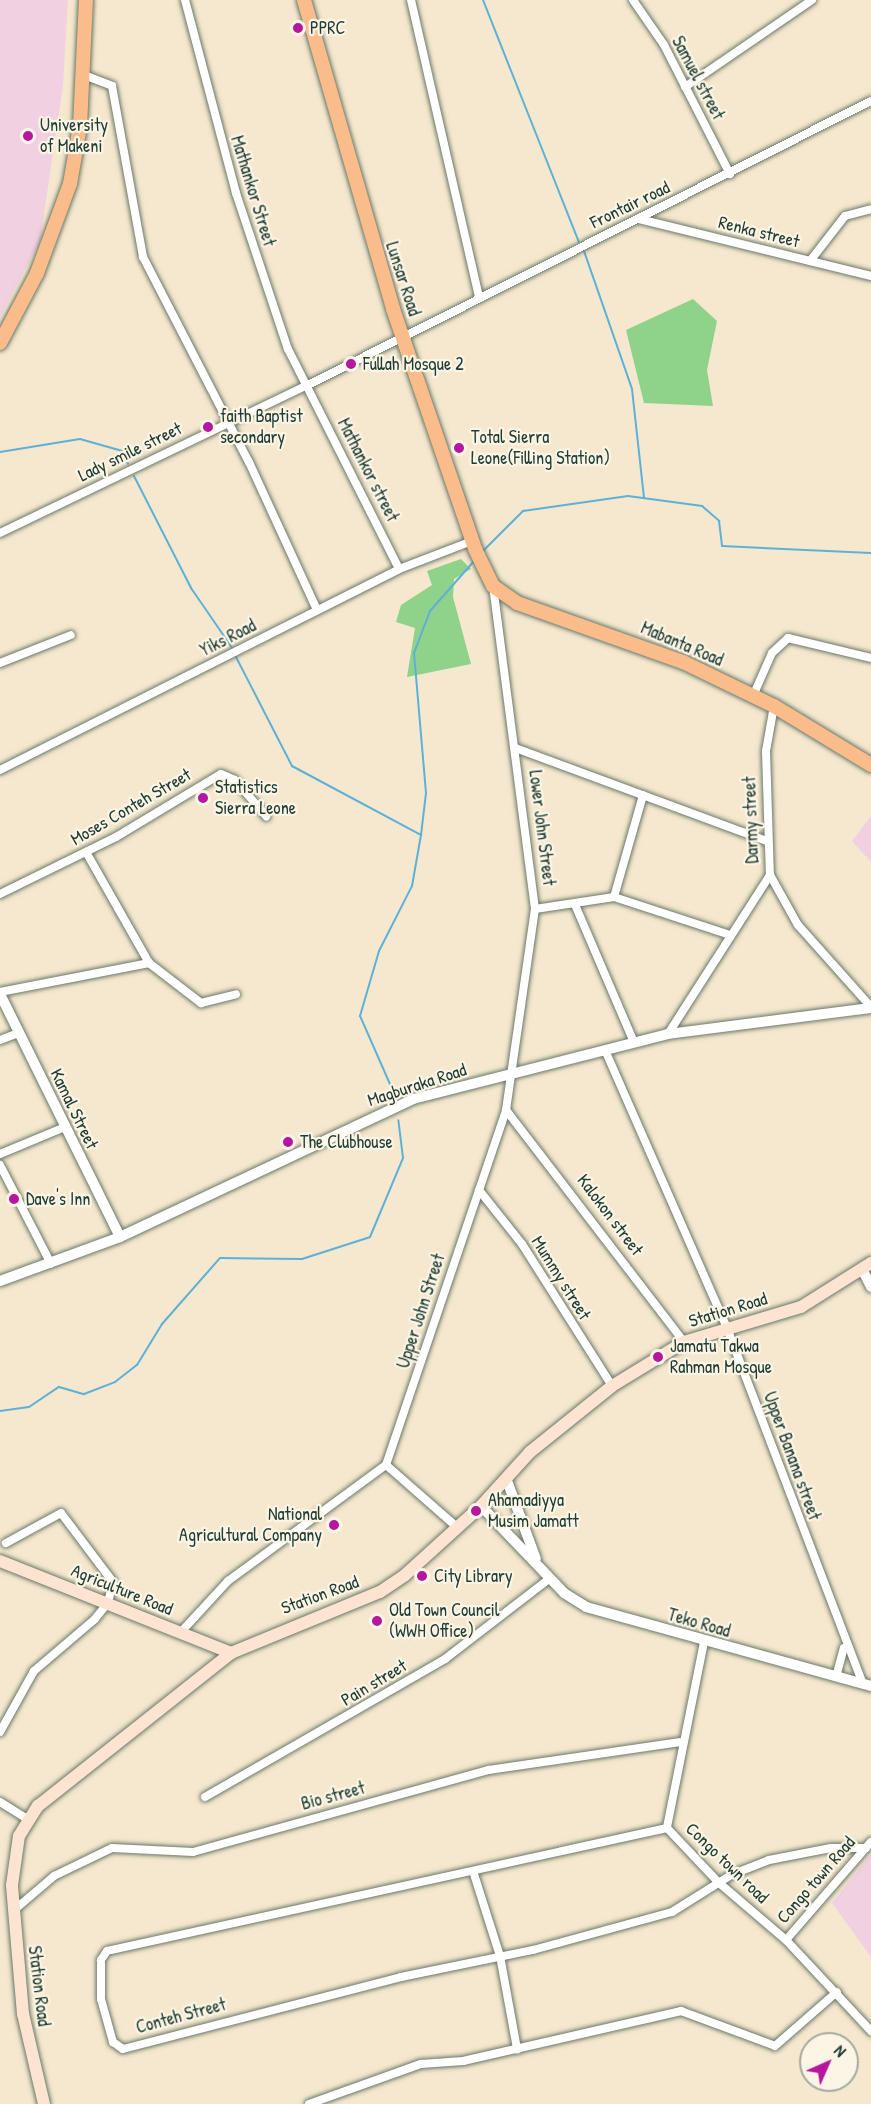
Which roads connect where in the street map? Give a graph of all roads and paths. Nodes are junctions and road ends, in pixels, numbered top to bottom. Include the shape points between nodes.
1 (86, 0) edge
2 (185, 0) edge
3 (304, 0) edge
4 (411, 0) edge
5 (633, 0) edge
6 (812, 0) edge
7 (84, 75) junction
8 (685, 87) junction
9 (871, 101) edge
10 (730, 174) junction
11 (871, 209) edge
12 (639, 219) junction
13 (810, 261) junction
14 (871, 276) edge
15 (479, 298) junction
16 (402, 336) junction
17 (0, 343) edge
18 (306, 386) junction
19 (227, 424) junction
20 (0, 532) edge
21 (474, 545) junction
22 (482, 565) joint
23 (399, 569) junction
24 (493, 586) junction
25 (317, 610) junction
26 (71, 635) dead end
27 (871, 658) edge
28 (0, 663) edge
29 (753, 696) junction
30 (774, 706) junction
31 (515, 748) junction
32 (871, 765) edge
33 (0, 770) edge
34 (643, 795) junction
35 (266, 816) dead end
36 (766, 841) junction
37 (86, 852) junction
38 (770, 875) junction
39 (0, 894) edge
40 (614, 897) junction
41 (576, 907) junction
42 (535, 909) junction
43 (727, 934) junction
44 (150, 963) junction
45 (0, 993) edge
46 (236, 994) dead end
47 (871, 1008) edge
48 (18, 1033) junction
49 (668, 1034) junction
50 (0, 1040) edge
51 (634, 1042) junction
52 (605, 1050) junction
53 (510, 1075) junction
54 (506, 1110) junction
55 (64, 1127) junction
56 (0, 1154) edge
57 (0, 1165) edge
58 (479, 1190) junction
59 (120, 1238) junction
60 (51, 1264) junction
61 (869, 1277) edge
62 (0, 1281) edge
63 (727, 1328) junction
64 (684, 1342) junction
65 (612, 1386) junction
66 (386, 1465) junction
67 (506, 1478) junction
68 (481, 1506) junction
69 (458, 1528) junction
70 (6, 1543) dead end
71 (537, 1560) junction
72 (0, 1561) edge
73 (549, 1579) junction
74 (108, 1602) junction
75 (180, 1633) junction
76 (704, 1642) junction
77 (844, 1644) junction
78 (231, 1653) junction
79 (836, 1677) junction
80 (867, 1685) edge
81 (0, 1732) edge
82 (680, 1742) junction
83 (205, 1797) dead end
84 (0, 1802) edge
85 (27, 1819) junction
86 (668, 1828) junction
87 (868, 1845) edge
88 (473, 1871) junction
89 (718, 1882) junction
90 (12, 1911) junction
91 (786, 1940) junction
92 (500, 1956) junction
93 (837, 1992) junction
94 (871, 2031) edge
95 (517, 2049) junction
96 (44, 2104) edge
97 (309, 2104) edge

1 - 7 main road
2 - 18 street, Mathankor Street via 236,193
3 - 16 main road, Lunsar Road via 337,129
4 - 15 street
5 - 8 street, Samuel street
6 - 8 street
7 - 17 main road via 70,184 38,273
7 - 19 street via 112,86 143,257
8 - 10 street, Samuel street
9 - 10 street, Frontair road
10 - 12 street, Frontair road
11 - 13 street via 844,216
12 - 13 street, Renka street
12 - 15 street, Frontair road
13 - 14 street, Renka street
15 - 16 street, Frontair road
16 - 18 street, Lady smile street
16 - 21 main road, Lunsar Road
18 - 19 street, Lady smile street
18 - 23 street, Mathankor street
19 - 20 street, Lady smile street
19 - 25 street
21 - 22 main road, Lunsar Road
21 - 23 street, Yiks Road
22 - 24 main road, Mabanta Road
23 - 25 street, Yiks Road
24 - 29 main road, Mabanta Road via 517,603 631,642
24 - 31 street, Lower John Street via 496,640
25 - 33 street, Yiks Road
26 - 28 street
27 - 29 street via 788,638 772,653
29 - 30 main road, Mabanta Road
30 - 32 main road, Mabanta Road
30 - 36 street, Darmy street via 766,752
31 - 34 street
31 - 42 street, Lower John Street
34 - 36 street
34 - 40 street
35 - 37 street, Moses Conteh Street via 225,773
36 - 38 street, Darmy street
37 - 39 street, Moses Conteh Street
37 - 44 street
38 - 43 street
38 - 47 street, Darmy street via 798,925
40 - 41 street
40 - 43 street
41 - 42 street
41 - 51 street
42 - 53 street, Lower John Street
43 - 49 street
44 - 45 street
44 - 46 street via 201,1003
45 - 48 street, Kamal Street
47 - 49 street, Magburaka Road
48 - 50 street
48 - 55 street, Kamal Street
49 - 51 street, Magburaka Road
51 - 52 street, Magburaka Road
52 - 53 street, Magburaka Road
52 - 63 street, Upper Banana street
53 - 54 street, Upper John Street
53 - 59 street, Magburaka Road via 394,1107
54 - 58 street, Upper John Street
54 - 64 street, Kalokon street
55 - 56 street
55 - 59 street, Kamal Street
57 - 60 street
58 - 65 street, Mummy street via 522,1244
58 - 66 street, Upper John Street
59 - 60 street, Magburaka Road
60 - 62 street, Magburaka Road
61 - 63 main road, Station Road via 801,1307
63 - 64 main road, Station Road
63 - 77 street, Upper Banana street
64 - 65 main road, Station Road
65 - 67 main road, Station Road
66 - 69 street
66 - 75 street via 228,1581
67 - 68 main road, Station Road
67 - 71 street, Teko Road
68 - 69 main road, Station Road
68 - 71 street, Teko Road
69 - 78 main road, Station Road via 380,1592
70 - 74 street via 61,1513 112,1576
71 - 73 street, Teko Road
72 - 74 main road, Agriculture Road
73 - 76 street, Teko Road via 586,1607
73 - 83 street, Pain street via 445,1659
74 - 75 main road, Agriculture Road
74 - 81 street via 71,1644 34,1671
75 - 78 main road, Agriculture Road
76 - 79 street, Teko Road
76 - 82 street, Congo town road
77 - 79 street
77 - 80 street, Upper Banana street
78 - 85 main road, Station Road via 74,1774
79 - 80 street, Teko Road
82 - 86 street, Congo town road
82 - 90 street, Bio street via 489,1770 193,1852 112,1848 54,1876
84 - 85 street
85 - 90 main road, Station Road via 14,1856
86 - 88 street, Conteh Street
86 - 89 street, Congo town road
87 - 89 street, Conteh Street via 798,1852
87 - 91 street, Congo town Road
88 - 92 street
88 - 92 street, Conteh Street via 107,1951 101,1960 101,1999 113,2042 123,2049
89 - 91 street, Congo town road
89 - 92 street, Conteh Street via 672,1912
90 - 96 main road, Station Road via 23,2014
91 - 93 street, Congo town road
92 - 95 street
93 - 94 street, Congo town road
93 - 95 street via 775,2046 687,2011
95 - 97 street via 421,2064

